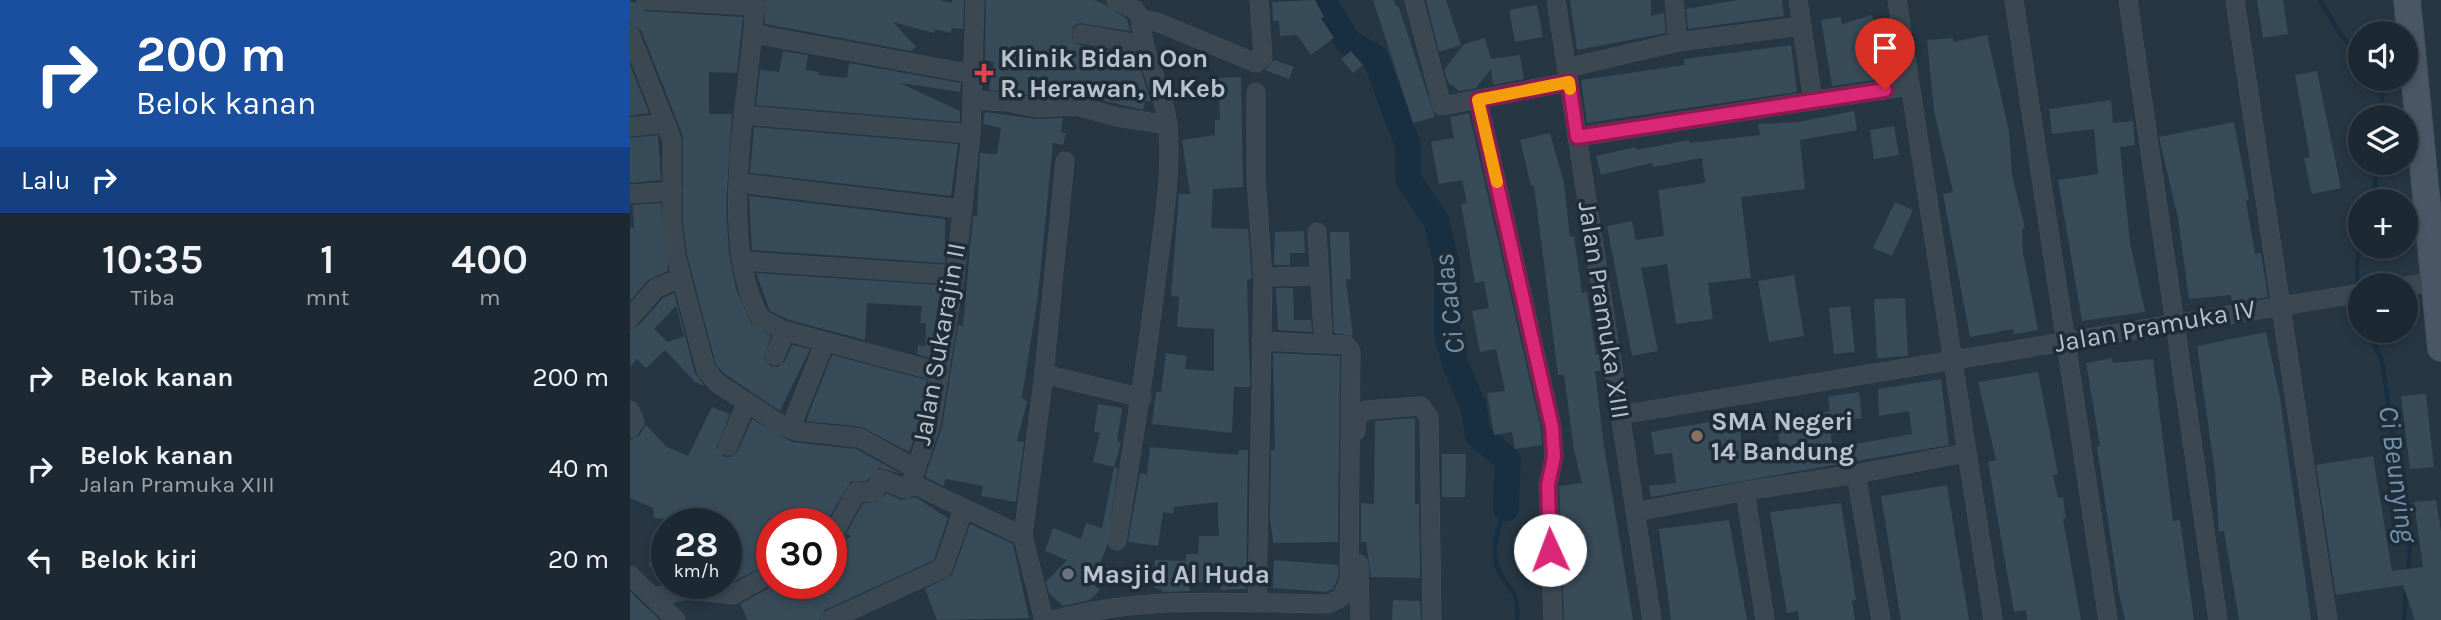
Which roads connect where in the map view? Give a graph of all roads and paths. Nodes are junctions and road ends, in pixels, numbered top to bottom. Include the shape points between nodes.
1 (646, 0) edge
2 (975, 0) edge
3 (1115, 0) edge
4 (1259, 0) edge
5 (1414, 0) edge
6 (1556, 0) edge
7 (1674, 0) edge
8 (1798, 0) edge
9 (1897, 0) edge
10 (2014, 0) edge
11 (2128, 0) edge
12 (2235, 0) edge
13 (2407, 0) edge
14 (1143, 22) junction
15 (1801, 26) junction
16 (754, 34) junction
17 (1082, 34) dead end
18 (1678, 42) junction
19 (1143, 45) junction
20 (632, 46) edge
21 (973, 74) junction
22 (1568, 75) junction
23 (1909, 86) junction
24 (1256, 92) dead end
25 (973, 100) junction
26 (1478, 100) junction
27 (1813, 101) junction
28 (744, 115) junction
29 (666, 123) junction
30 (1168, 125) junction
31 (630, 127) edge
32 (971, 134) junction
33 (1577, 137) junction
34 (1065, 161) dead end
35 (740, 183) junction
36 (673, 191) junction
37 (630, 194) edge
38 (961, 209) junction
39 (1317, 232) dead end
40 (743, 261) junction
41 (955, 275) junction
42 (1320, 276) junction
43 (1263, 277) junction
44 (681, 278) junction
45 (2432, 282) junction
46 (2418, 284) edge
47 (2348, 295) edge
48 (2281, 304) junction
49 (630, 318) edge
50 (2175, 326) junction
51 (785, 331) junction
52 (1323, 331) dead end
53 (1261, 341) junction
54 (2066, 341) junction
55 (825, 342) junction
56 (2441, 348) edge
57 (775, 356) dead end
58 (1951, 363) junction
59 (939, 372) junction
60 (1044, 374) junction
61 (1142, 398) junction
62 (747, 402) junction
63 (630, 411) edge
64 (1620, 415) junction
65 (630, 429) edge
66 (790, 429) junction
67 (729, 446) dead end
68 (1965, 453) junction
69 (1856, 474) junction
70 (915, 477) junction
71 (1745, 491) junction
72 (847, 509) edge
73 (964, 510) junction
74 (1635, 512) junction
75 (1023, 536) junction
76 (1116, 541) dead end
77 (630, 575) edge
78 (651, 596) edge
79 (654, 599) edge
80 (1257, 603) junction
81 (1331, 612) edge
82 (676, 620) edge
83 (830, 620) edge
84 (1044, 620) edge
85 (1054, 620) edge
86 (1360, 620) edge
87 (1432, 620) edge
88 (1553, 620) edge
89 (1652, 620) edge
90 (1765, 620) edge
91 (1881, 620) edge
92 (1993, 620) edge
93 (2108, 620) edge
94 (2218, 620) edge
95 (2328, 620) edge

1 - 16 street via 755,6
2 - 21 street, Jalan Sukarajin II
3 - 14 street via 1135,10
4 - 14 street via 1263,57 1256,63 1157,22
5 - 26 street via 1440,103 1446,107
6 - 22 street, Jalan Pramuka XIII
7 - 18 street
8 - 15 street
9 - 23 street
10 - 54 street
11 - 50 street
12 - 48 street
13 - 45 street
14 - 19 street
15 - 18 street
15 - 27 street
16 - 21 street
16 - 28 street
17 - 19 street
18 - 22 street
19 - 30 street via 1160,87
20 - 29 street
21 - 25 street, Jalan Sukarajin II
22 - 26 street
22 - 33 street, Jalan Pramuka XIII
23 - 27 street
23 - 58 street
24 - 43 street via 1256,188
25 - 30 street via 1038,108 1077,106
25 - 32 street, Jalan Sukarajin II
26 - 88 street via 1552,427 1554,457 1548,485
27 - 33 street
28 - 32 street
28 - 35 street
29 - 31 street
29 - 36 street via 673,139
30 - 61 street via 1166,203
32 - 38 street, Jalan Sukarajin II
33 - 64 street, Jalan Pramuka XIII
34 - 60 street
35 - 38 street
35 - 40 street
36 - 37 street
36 - 44 street via 672,225
38 - 41 street, Jalan Sukarajin II
39 - 42 street
40 - 41 street
40 - 51 street via 761,319
41 - 59 street, Jalan Sukarajin II
42 - 43 street
42 - 52 street
43 - 53 street
44 - 49 street via 656,288
44 - 62 street via 706,370
45 - 46 street
45 - 56 street
47 - 48 street, Jalan Pramuka IV
48 - 50 street, Jalan Pramuka IV
48 - 95 street
50 - 54 street, Jalan Pramuka IV
50 - 94 street
51 - 55 street
51 - 57 street
53 - 80 street
53 - 81 street via 1346,345 1351,351 1349,580
54 - 58 street, Jalan Pramuka IV
54 - 93 street
55 - 59 street
55 - 66 street
58 - 64 street, Jalan Pramuka IV
58 - 68 street
59 - 70 street, Jalan Sukarajin II
60 - 61 street
60 - 75 street
61 - 76 street
62 - 66 street
62 - 67 street
63 - 65 street via 635,422
64 - 74 street, Jalan Pramuka XIII
66 - 70 street via 859,438
68 - 69 street
68 - 92 street
69 - 71 street
69 - 91 street
70 - 72 street via 905,489 881,479 873,493 857,491
70 - 73 street
71 - 74 street
71 - 90 street
73 - 75 street
73 - 83 street via 943,568
74 - 89 street, Jalan Pramuka XIII
75 - 84 street
77 - 78 street
79 - 82 street
80 - 81 street
80 - 85 street via 1160,601 1089,610
86 - 87 street via 1356,417 1366,410 1421,406 1429,418

